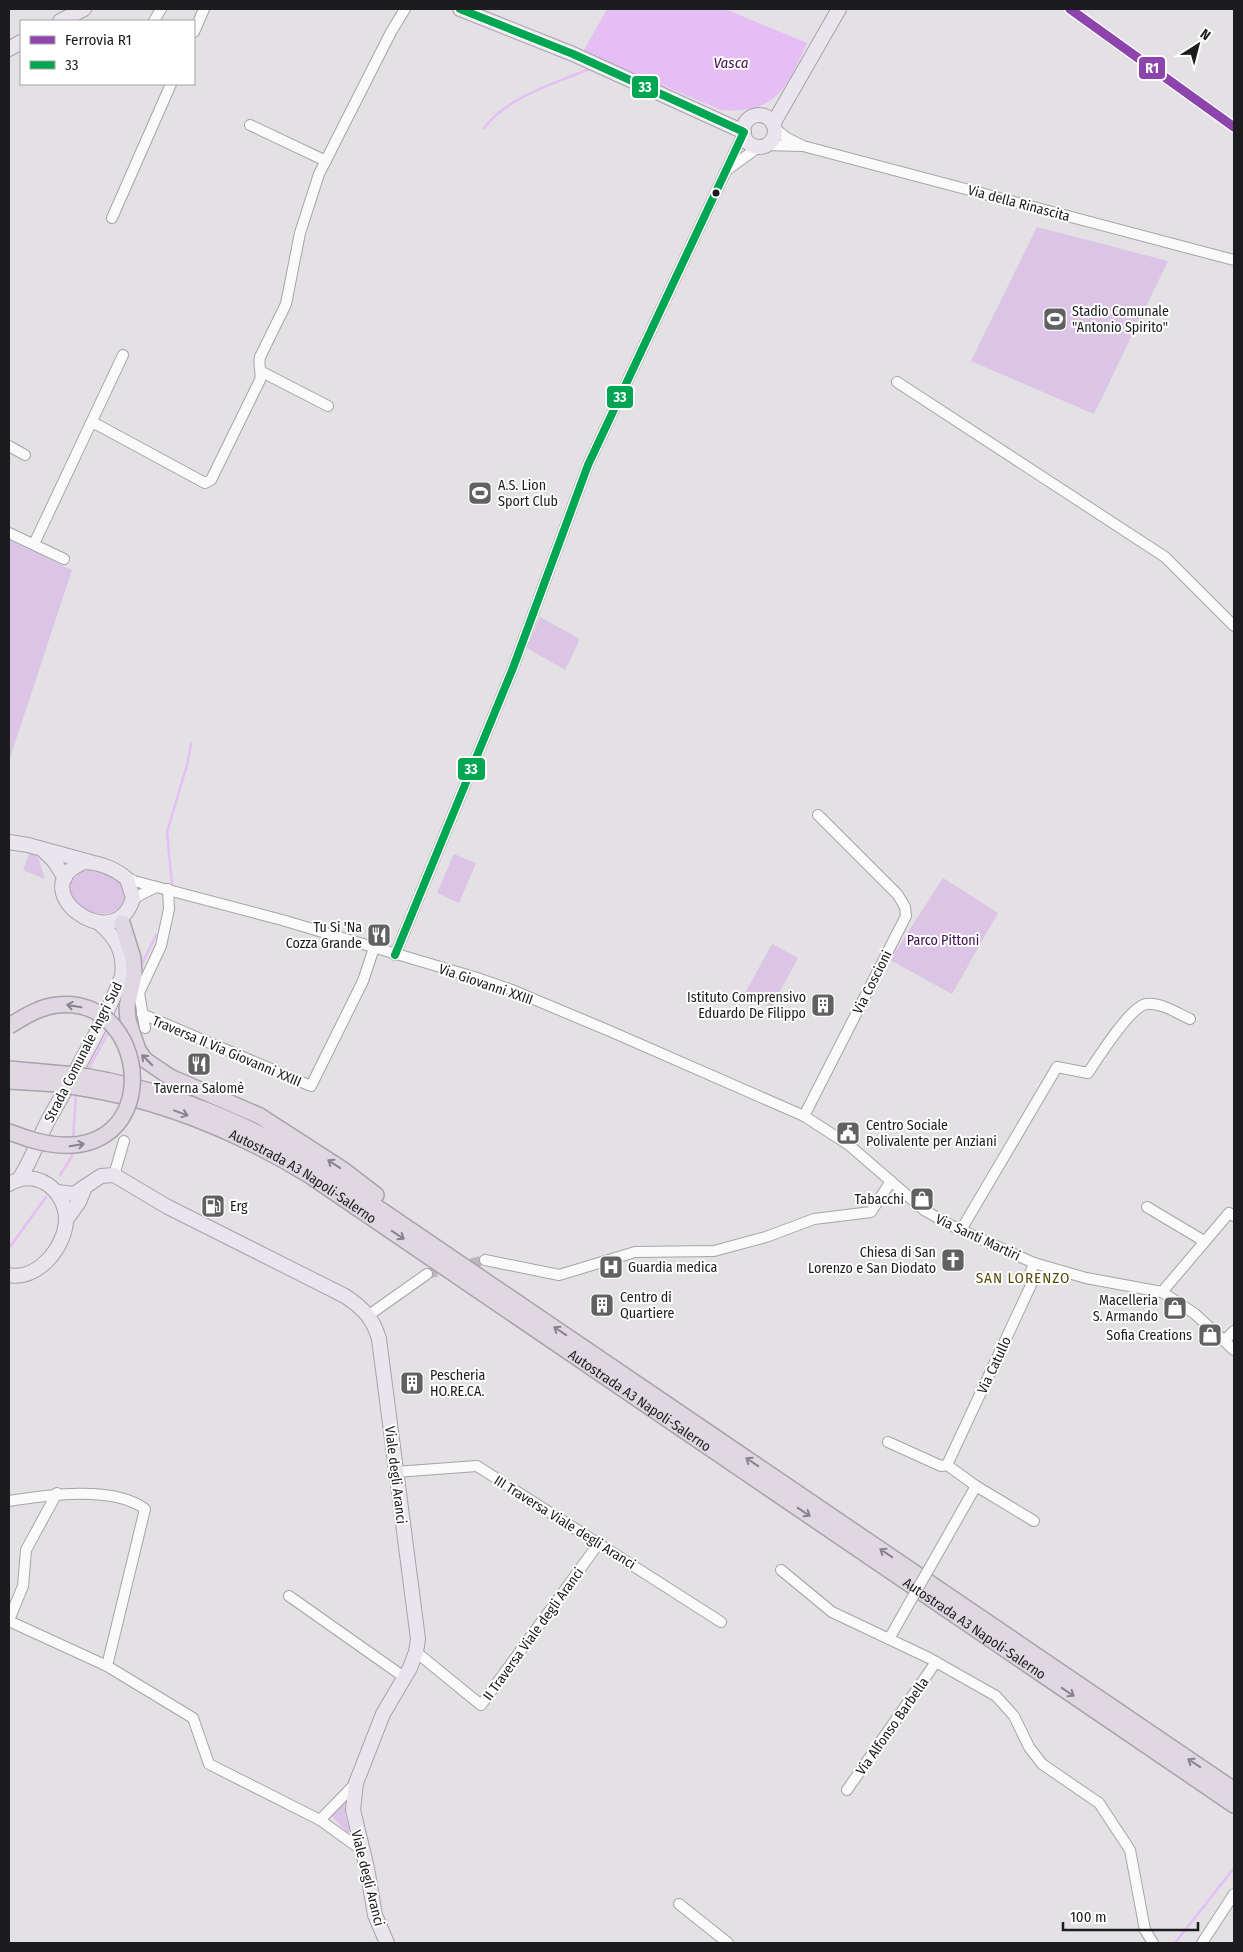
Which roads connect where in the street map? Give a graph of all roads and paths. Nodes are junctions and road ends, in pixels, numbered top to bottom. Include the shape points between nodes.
1 (162, 9) edge
2 (204, 9) edge
3 (405, 9) edge
4 (460, 9) edge
5 (839, 9) edge
6 (155, 20) edge
7 (195, 30) edge
8 (20, 43) edge
9 (9, 49) edge
10 (171, 85) edge
11 (787, 97) junction
12 (704, 113) junction
13 (756, 116) junction
14 (250, 125) dead end
15 (774, 126) junction
16 (744, 132) junction
17 (762, 146) junction
18 (803, 146) junction
19 (326, 161) junction
20 (724, 172) junction
21 (112, 218) dead end
22 (1234, 260) edge
23 (123, 356) dead end
24 (262, 372) junction
25 (897, 382) dead end
26 (328, 406) dead end
27 (90, 425) junction
28 (9, 446) edge
29 (25, 454) dead end
30 (9, 533) edge
31 (34, 544) junction
32 (64, 559) dead end
33 (1234, 626) edge
34 (818, 815) dead end
35 (9, 842) edge
36 (42, 849) junction
37 (93, 863) junction
38 (122, 874) junction
39 (65, 878) junction
40 (156, 887) junction
41 (168, 889) junction
42 (126, 913) junction
43 (98, 922) junction
44 (119, 945) junction
45 (374, 948) junction
46 (395, 955) junction
47 (142, 1014) junction
48 (1190, 1019) dead end
49 (9, 1026) edge
50 (145, 1028) dead end
51 (9, 1069) edge
52 (61, 1079) junction
53 (9, 1080) edge
54 (86, 1082) junction
55 (804, 1116) junction
56 (9, 1132) edge
57 (124, 1141) dead end
58 (33, 1157) junction
59 (114, 1175) junction
60 (14, 1181) edge
61 (42, 1181) junction
62 (891, 1181) junction
63 (85, 1187) junction
64 (57, 1192) junction
65 (1147, 1207) dead end
66 (1234, 1216) edge
67 (66, 1220) junction
68 (961, 1230) junction
69 (1204, 1240) junction
70 (485, 1260) tunnel mouth
71 (1034, 1263) junction
72 (427, 1274) tunnel mouth
73 (9, 1275) edge
74 (484, 1279) junction
75 (1162, 1292) junction
76 (370, 1315) junction
77 (1234, 1331) edge
78 (1225, 1340) junction
79 (1234, 1350) edge
80 (888, 1442) dead end
81 (947, 1465) junction
82 (395, 1472) junction
83 (976, 1486) junction
84 (57, 1493) junction
85 (9, 1500) edge
86 (1034, 1521) dead end
87 (599, 1544) junction
88 (781, 1570) dead end
89 (289, 1596) dead end
90 (9, 1621) edge
91 (721, 1622) dead end
92 (889, 1639) junction
93 (416, 1652) junction
94 (936, 1662) junction
95 (107, 1666) junction
96 (404, 1678) junction
97 (356, 1783) junction
98 (847, 1790) dead end
99 (1234, 1790) edge
100 (1234, 1805) edge
101 (320, 1820) junction
102 (363, 1851) junction
103 (1234, 1894) edge
104 (679, 1904) dead end
105 (1151, 1940) edge
106 (387, 1943) edge
107 (728, 1943) edge
108 (1202, 1943) edge

1 - 6 street
2 - 7 street
3 - 19 street
4 - 12 main road
5 - 11 main road
8 - 9 main road
10 - 21 street
11 - 13 main road
11 - 15 main road
12 - 13 main road
12 - 16 main road
13 - 15 main road via 768,118
13 - 16 main road via 746,122
14 - 19 street
15 - 17 main road via 774,137
15 - 18 street, Via della Rinascita
16 - 17 main road via 749,143
16 - 20 street
17 - 18 street, Via della Rinascita
17 - 20 street
18 - 22 street, Via della Rinascita
19 - 24 street via 300,233 286,304 260,357 258,364
20 - 46 street via 588,465 513,668
23 - 27 street
24 - 26 street
24 - 27 street via 215,472 205,483 96,424
25 - 33 street via 1165,556
27 - 31 street
28 - 29 street
30 - 31 street
31 - 32 street
34 - 55 street, Via Coscioni via 898,894 906,916
35 - 36 main road
36 - 37 main road
36 - 39 main road via 54,860
37 - 38 main road
37 - 39 main road via 77,865
38 - 40 street, Via Giovanni XXIII
38 - 42 main road via 131,884
39 - 43 main road via 62,890 71,909
40 - 41 street, Via Giovanni XXIII
40 - 42 street via 138,896
41 - 45 street, Via Giovanni XXIII
41 - 47 street via 169,909 161,946 139,993
42 - 43 main road via 114,920
42 - 44 main road, Strada Comunale Angri Sud
74 -> 42 highway via 420,1227 292,1135 260,1116 170,1076 145,1060 138,1050 128,1020 127,1007 134,975
43 - 44 main road
44 - 58 main road, Strada Comunale Angri Sud via 123,965 118,988 42,1132
45 - 46 street, Via Giovanni XXIII
45 - 47 street, Traversa II Via Giovanni XXIII via 363,981 311,1086
46 - 55 street, Via Giovanni XXIII via 512,990
47 - 50 street
48 - 68 street via 1158,1005 1144,1004 1133,1011 1088,1073 1057,1066
56 -> 49 highway, bridge via 56,1146 95,1140 121,1120 128,1107 134,1077 131,1060 120,1035 87,1009 65,1005 45,1007
51 - 52 highway, Autostrada A3 Napoli-Salerno
52 - 53 highway, Autostrada A3 Napoli-Salerno
52 - 54 highway, Autostrada A3 Napoli-Salerno, bridge
54 - 74 highway, Autostrada A3 Napoli-Salerno via 141,1088 188,1103 266,1136 316,1165
54 -> 100 highway, Autostrada A3 Napoli-Salerno via 210,1124 260,1146 301,1170
55 - 62 street, Via Santi Martiri via 849,1145
57 - 59 street
58 - 60 main road, Strada Comunale Angri Sud
58 - 61 main road
59 - 63 main road via 101,1176
59 - 76 main road via 166,1206 345,1296
60 - 61 main road via 28,1178
61 - 64 main road
62 - 68 street, Via Santi Martiri via 924,1210
62 - 70 street via 871,1212 814,1218 766,1237 714,1251 635,1252 559,1275
63 - 64 main road via 74,1194
63 - 67 main road
64 - 67 main road
65 - 69 street
66 - 69 street via 1229,1213
67 - 73 main road via 61,1237 41,1267 26,1276
68 - 71 street, Via Santi Martiri
69 - 75 street
71 - 75 street, Via Santi Martiri via 1086,1278
71 - 81 street, Via Catullo via 1028,1277 1031,1285
72 - 76 street
99 -> 74 highway, Autostrada A3 Napoli-Salerno
75 - 78 street, Via Santi Martiri
76 - 82 main road, Viale degli Aranci via 379,1339
77 - 78 street
78 - 79 street, Via Santi Martiri
80 - 81 street via 941,1466
81 - 83 street
82 - 87 street, III Traversa Viale degli Aranci via 477,1466
82 - 93 main road, Viale degli Aranci via 418,1639
83 - 86 street
83 - 92 street, bridge
84 - 85 street
84 - 90 street via 26,1550 23,1586
84 - 95 street via 127,1499 145,1509
87 - 91 street, III Traversa Viale degli Aranci
87 - 93 street, II Traversa Viale degli Aranci via 481,1705
88 - 92 street, Via Alfonso Barbella via 832,1612
89 - 96 street
90 - 95 street
92 - 94 street, Via Alfonso Barbella
93 - 96 main road, Viale degli Aranci
94 - 98 street, Via Alfonso Barbella
94 - 105 street, Via Alfonso Barbella via 996,1696 1014,1716 1029,1747 1042,1764 1100,1803 1130,1850 1145,1930
95 - 101 street via 193,1718 209,1764
96 - 97 main road, Viale degli Aranci via 383,1714
97 - 101 street
97 - 102 main road, Viale degli Aranci via 352,1810
101 - 102 street
102 - 106 main road, Viale degli Aranci via 375,1915
103 - 108 street
104 - 107 street

